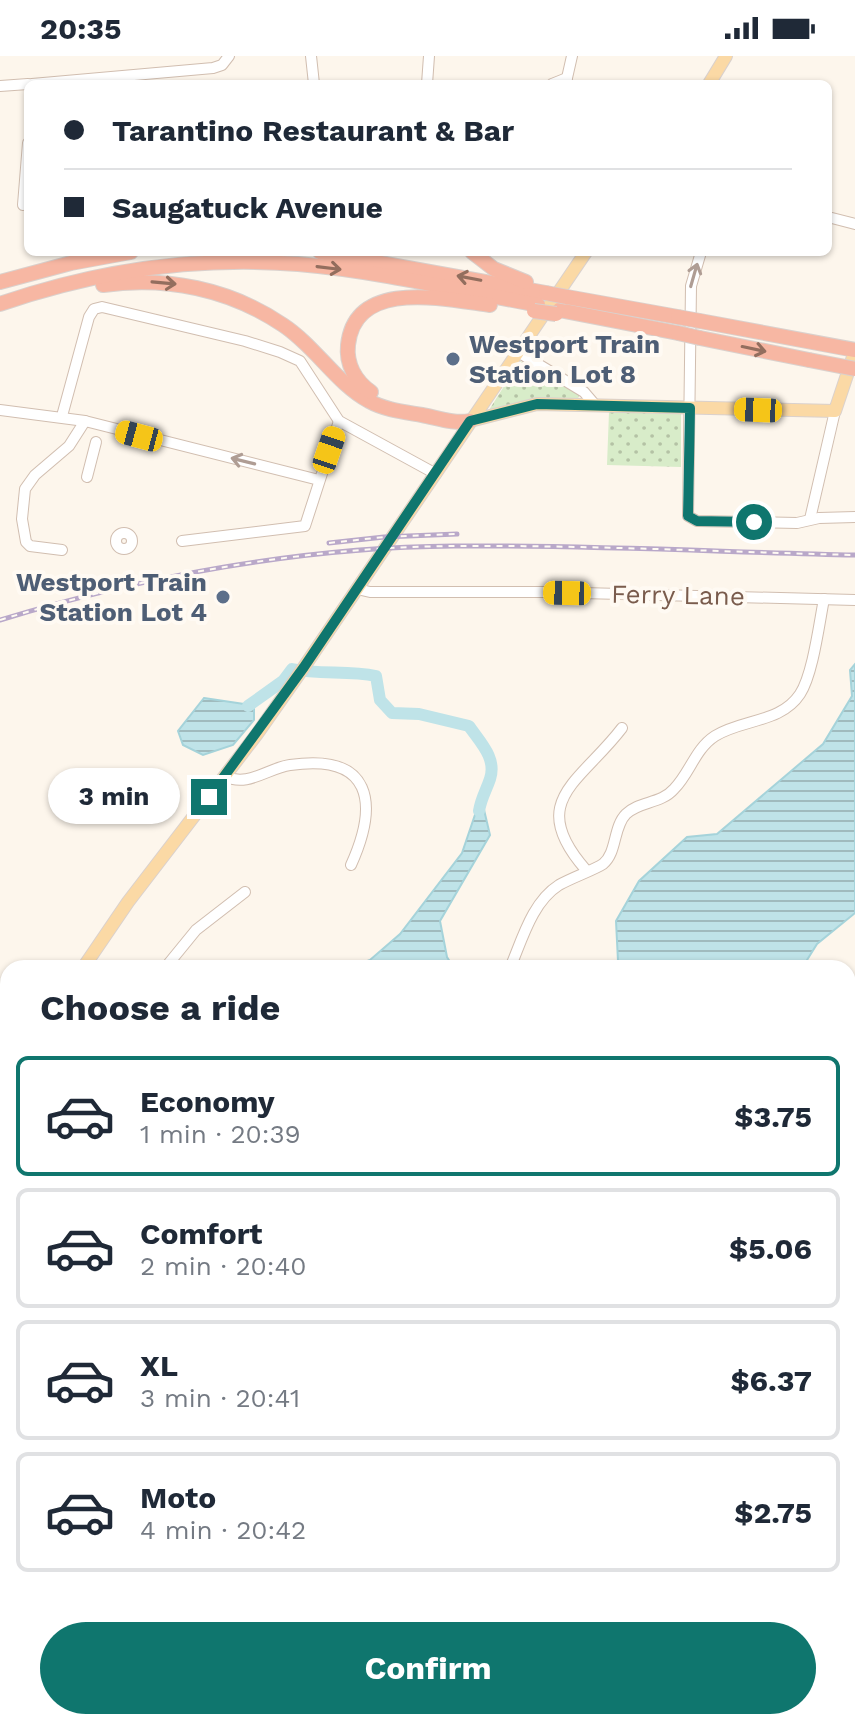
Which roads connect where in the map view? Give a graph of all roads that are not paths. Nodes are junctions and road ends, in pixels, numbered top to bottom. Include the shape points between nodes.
1 (229, 56) edge
2 (311, 56) edge
3 (429, 56) edge
4 (572, 56) edge
5 (723, 62) edge
6 (166, 72) junction
7 (75, 80) edge
8 (166, 80) edge
9 (314, 80) edge
10 (427, 80) edge
11 (571, 80) edge
12 (712, 80) edge
13 (24, 84) edge
14 (0, 86) edge
15 (24, 193) edge
16 (23, 205) dead end
17 (832, 218) edge
18 (855, 224) edge
19 (102, 256) edge
20 (107, 256) edge
21 (338, 256) edge
22 (477, 256) edge
23 (583, 256) edge
24 (700, 256) edge
25 (95, 258) junction
26 (0, 282) edge
27 (542, 300) junction
28 (2, 303) edge
29 (604, 311) junction
30 (855, 350) edge
31 (518, 352) junction
32 (855, 369) edge
33 (596, 406) junction
34 (690, 408) junction
35 (0, 410) edge
36 (835, 411) junction
37 (62, 416) junction
38 (85, 421) junction
39 (339, 421) junction
40 (470, 421) junction
41 (96, 442) dead end
42 (436, 474) junction
43 (87, 477) dead end
44 (319, 480) junction
45 (855, 517) edge
46 (810, 519) junction
47 (182, 541) dead end
48 (62, 550) dead end
49 (357, 589) junction
50 (824, 599) junction
51 (855, 600) edge
52 (622, 728) dead end
53 (225, 776) junction
54 (351, 865) dead end
55 (586, 870) junction
56 (245, 892) dead end
57 (93, 960) edge
58 (172, 960) edge
59 (514, 960) edge

1 - 6 street via 213,68
2 - 9 street
3 - 10 street
4 - 11 street
5 - 12 main road
6 - 7 street
6 - 8 street
13 - 14 street
15 - 16 street
17 - 18 street
19 - 25 highway
20 - 25 highway
27 -> 21 highway
22 - 27 highway
23 - 31 main road
34 -> 24 street via 691,286
25 - 26 highway
28 -> 27 highway via 124,272 249,262 348,270
27 - 29 highway, bridge
27 - 40 highway via 396,297 373,305 355,323 348,354 363,387 389,401
28 -> 40 highway via 123,282 199,288 246,304 283,325 369,401
29 - 30 highway, bridge via 678,317
29 -> 32 highway, bridge via 678,333
30 - 36 main road
31 - 33 street via 584,392
31 - 40 main road
33 - 34 main road
33 - 40 main road via 537,404
34 - 36 main road
34 - 46 street via 689,518 797,523
35 - 37 street
36 - 46 street
37 - 38 street
37 - 39 street via 89,317 102,307 300,361
44 -> 38 street
38 - 48 street via 69,446 35,475 22,501 26,542
39 - 42 street
39 - 44 street
40 - 42 main road
41 - 43 street
42 - 49 main road
44 - 47 street via 305,526
45 - 46 street
49 - 50 street, Ferry Lane
49 - 53 main road
50 - 51 street, Ferry Lane
50 - 55 street via 807,679 792,705 712,738 675,789 627,813 604,863
52 - 55 street via 587,764 560,805 560,832
53 - 54 street via 245,780 287,765 307,764 336,767 351,775 364,787 367,807
53 - 57 main road via 128,902
55 - 59 street via 544,897
56 - 58 street via 196,930

